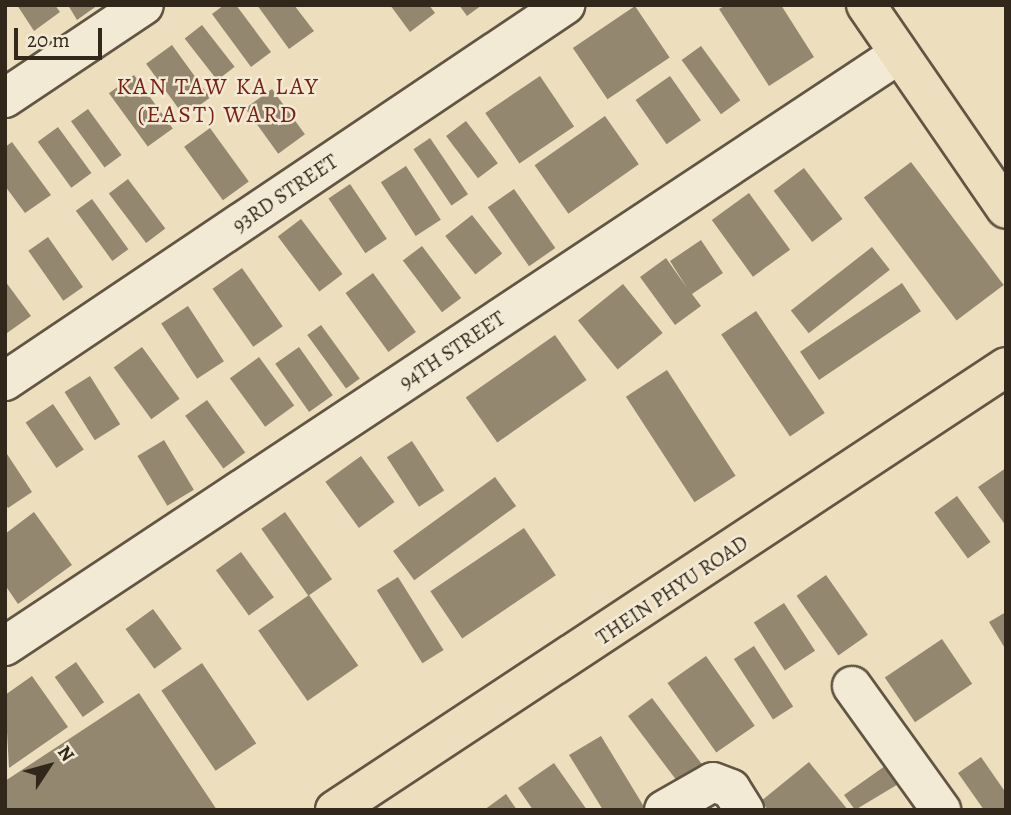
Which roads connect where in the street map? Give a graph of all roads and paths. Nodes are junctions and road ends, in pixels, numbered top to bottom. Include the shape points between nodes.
1 (144, 5) edge
2 (565, 5) edge
3 (866, 5) edge
4 (899, 54) junction
5 (5, 98) edge
6 (1006, 209) edge
7 (1006, 367) edge
8 (5, 381) edge
9 (5, 646) edge
10 (852, 686) dead end
11 (335, 810) edge
12 (664, 810) edge
13 (744, 810) edge
14 (941, 810) edge

1 - 5 street
2 - 8 street, 93RD STREET
3 - 4 main road
4 - 6 main road
4 - 9 street, 94TH STREET
7 - 11 main road, THEIN PHYU ROAD
10 - 14 street
12 - 13 street via 713,782 731,789

